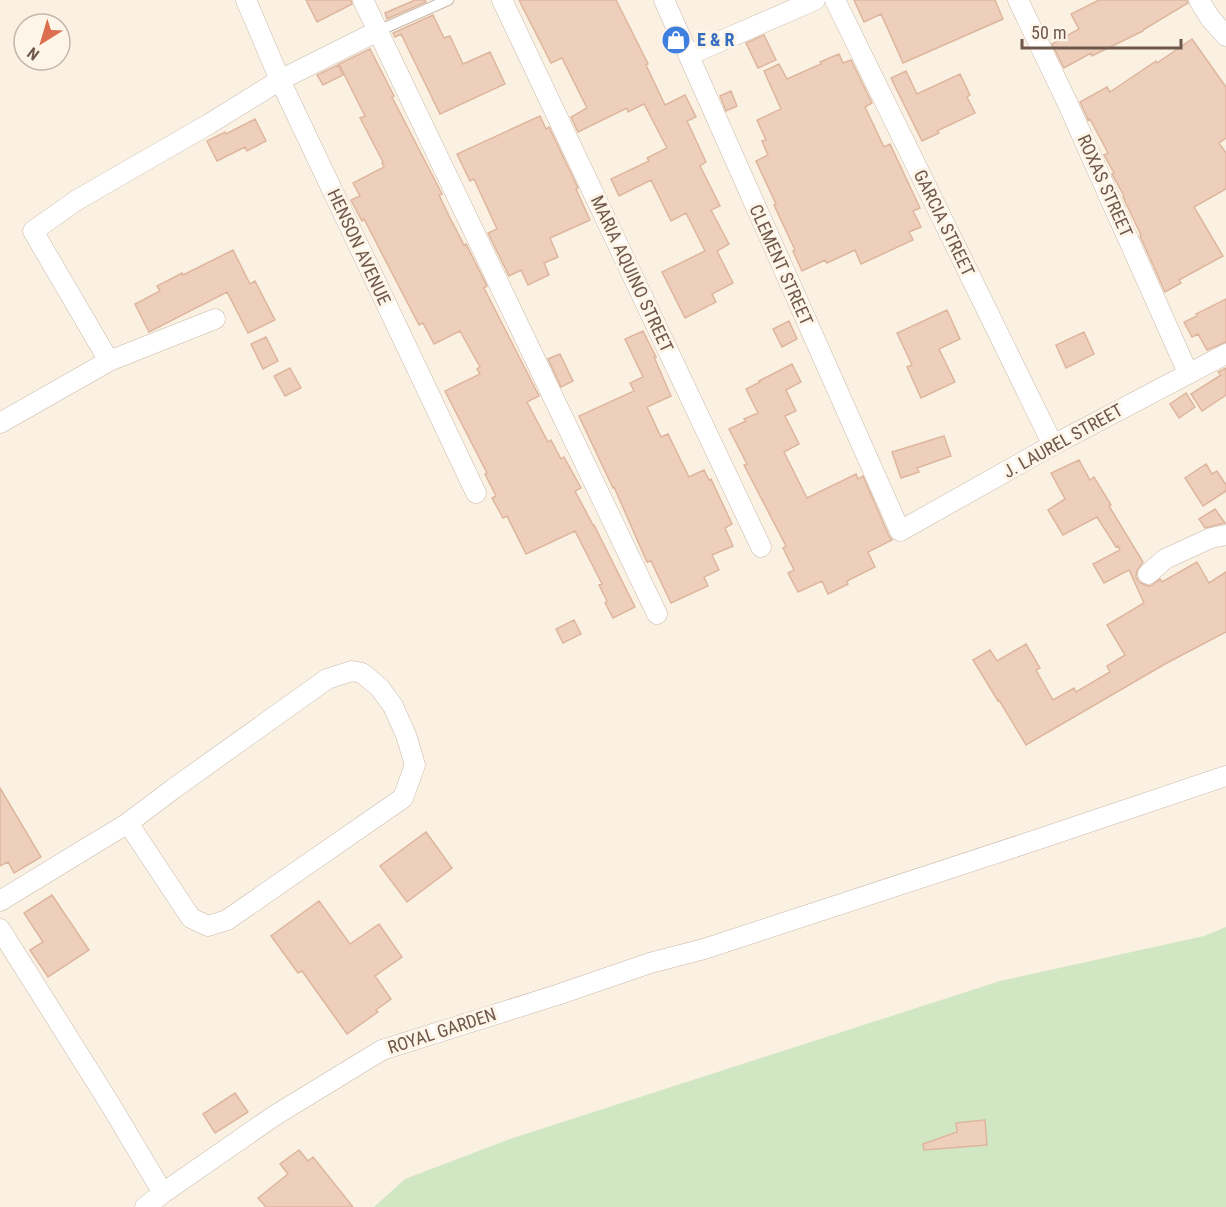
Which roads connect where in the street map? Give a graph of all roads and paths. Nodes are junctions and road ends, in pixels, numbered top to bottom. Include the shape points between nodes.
1 (246, 0) edge
2 (363, 0) edge
3 (448, 0) edge
4 (502, 0) edge
5 (664, 0) edge
6 (815, 0) edge
7 (835, 0) edge
8 (1018, 0) edge
9 (1199, 0) edge
10 (378, 32) junction
11 (1226, 36) edge
12 (689, 55) junction
13 (280, 80) junction
14 (215, 319) dead end
15 (1226, 354) edge
16 (109, 361) junction
17 (1188, 373) junction
18 (0, 423) edge
19 (1053, 446) junction
20 (476, 493) dead end
21 (900, 531) joint
22 (1226, 535) edge
23 (761, 548) dead end
24 (1148, 574) dead end
25 (657, 614) dead end
26 (1226, 776) edge
27 (128, 824) junction
28 (0, 901) edge
29 (0, 929) edge
30 (163, 1192) junction
31 (145, 1207) edge

1 - 13 street, HENSON AVENUE
2 - 10 street
3 - 10 lane
4 - 23 street, MARIA AQUINO STREET
5 - 12 street, CLEMENT STREET
6 - 12 street
7 - 19 street, GARCIA STREET
8 - 17 street, ROXAS STREET
9 - 11 street
10 - 13 street
10 - 25 street
12 - 21 street, CLEMENT STREET
13 - 16 street via 77,200 33,231
13 - 20 street, HENSON AVENUE
14 - 16 street
15 - 17 street, J. LAUREL STREET
16 - 18 street
17 - 19 street, J. LAUREL STREET
19 - 21 street, J. LAUREL STREET
22 - 24 street via 1165,559
26 - 30 street, ROYAL GARDEN via 704,949 382,1050 274,1116
27 - 27 street via 191,918 208,926 227,920 403,798 415,765 393,706 379,687 362,673 351,671 327,679
27 - 28 street
29 - 30 street
30 - 31 street, ROYAL GARDEN

